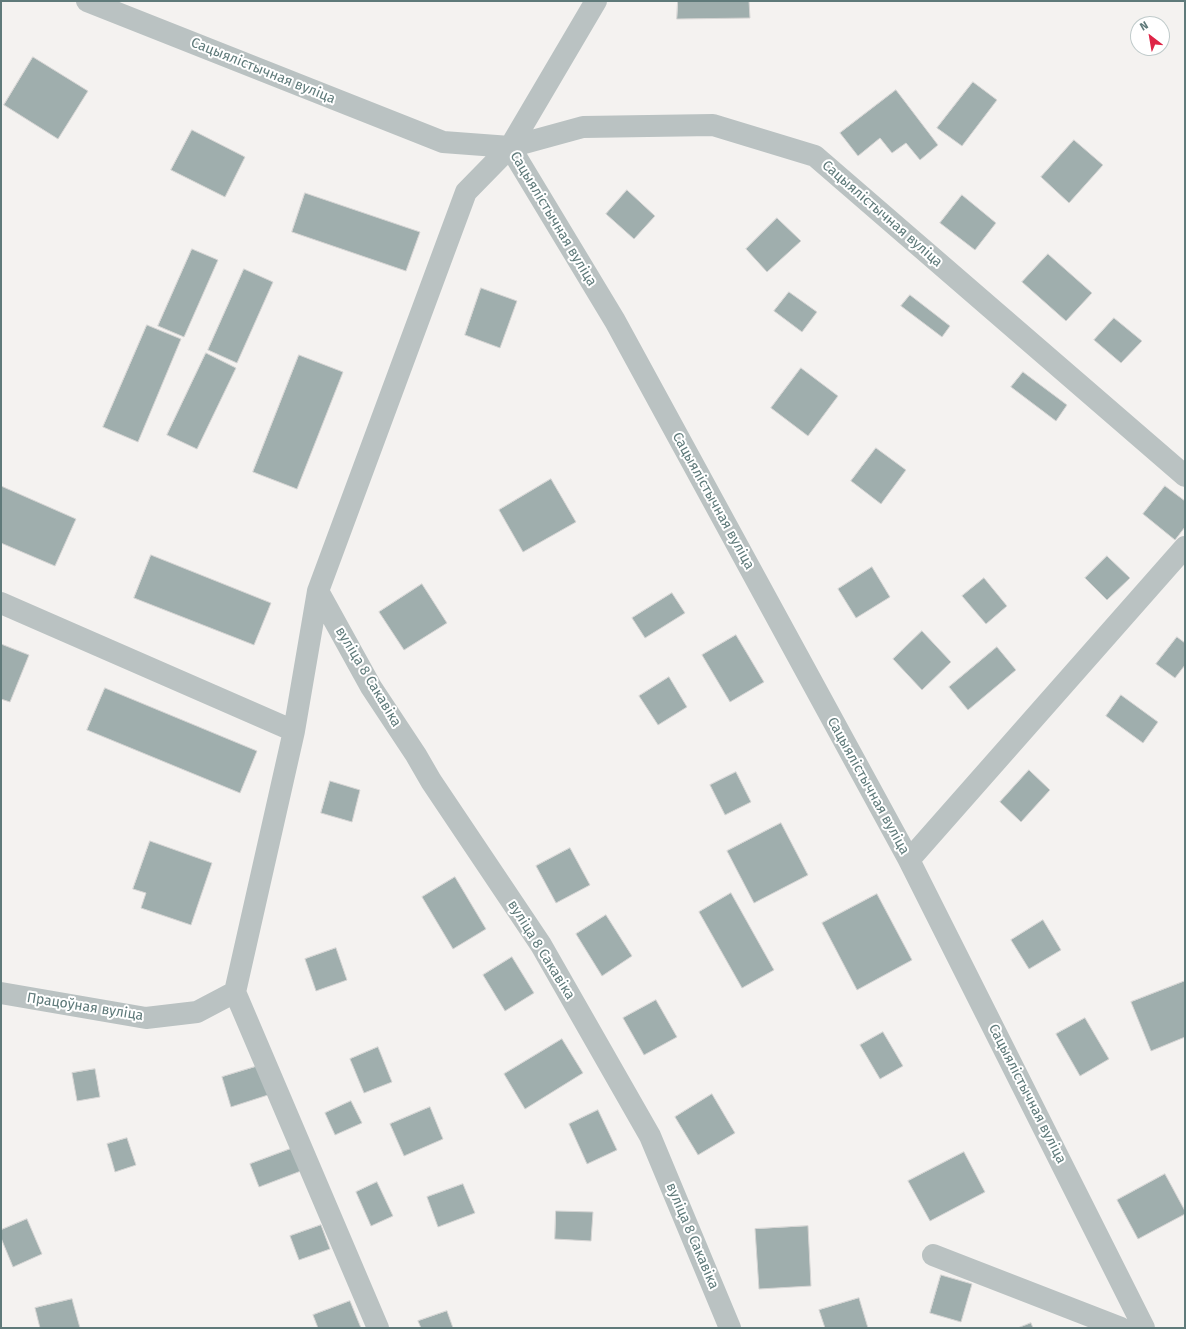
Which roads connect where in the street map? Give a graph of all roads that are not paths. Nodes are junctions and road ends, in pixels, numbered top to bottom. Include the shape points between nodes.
1 (87, 1) edge
2 (596, 1) edge
3 (510, 147) junction
4 (1185, 476) edge
5 (1185, 547) edge
6 (318, 591) junction
7 (1, 603) edge
8 (294, 731) junction
9 (909, 860) junction
10 (235, 992) junction
11 (1, 993) edge
12 (933, 1255) dead end
13 (378, 1328) edge
14 (730, 1328) edge
15 (1121, 1328) edge
16 (1144, 1328) edge

1 - 3 street, Сацыялістычная вуліца via 443,142
2 - 3 street
3 - 4 street, Сацыялістычная вуліца via 583,127 713,125 815,156
3 - 6 street via 466,192
3 - 9 street, Сацыялістычная вуліца via 615,321
5 - 9 street, Сацыялістычная вуліца
6 - 8 street
6 - 14 street, вуліца 8 Сакавіка via 371,687 541,945 650,1136
7 - 8 street
8 - 10 street
9 - 16 street, Сацыялістычная вуліца
10 - 11 street, Працоўная вуліца via 197,1012 146,1018
10 - 13 street
12 - 15 street

